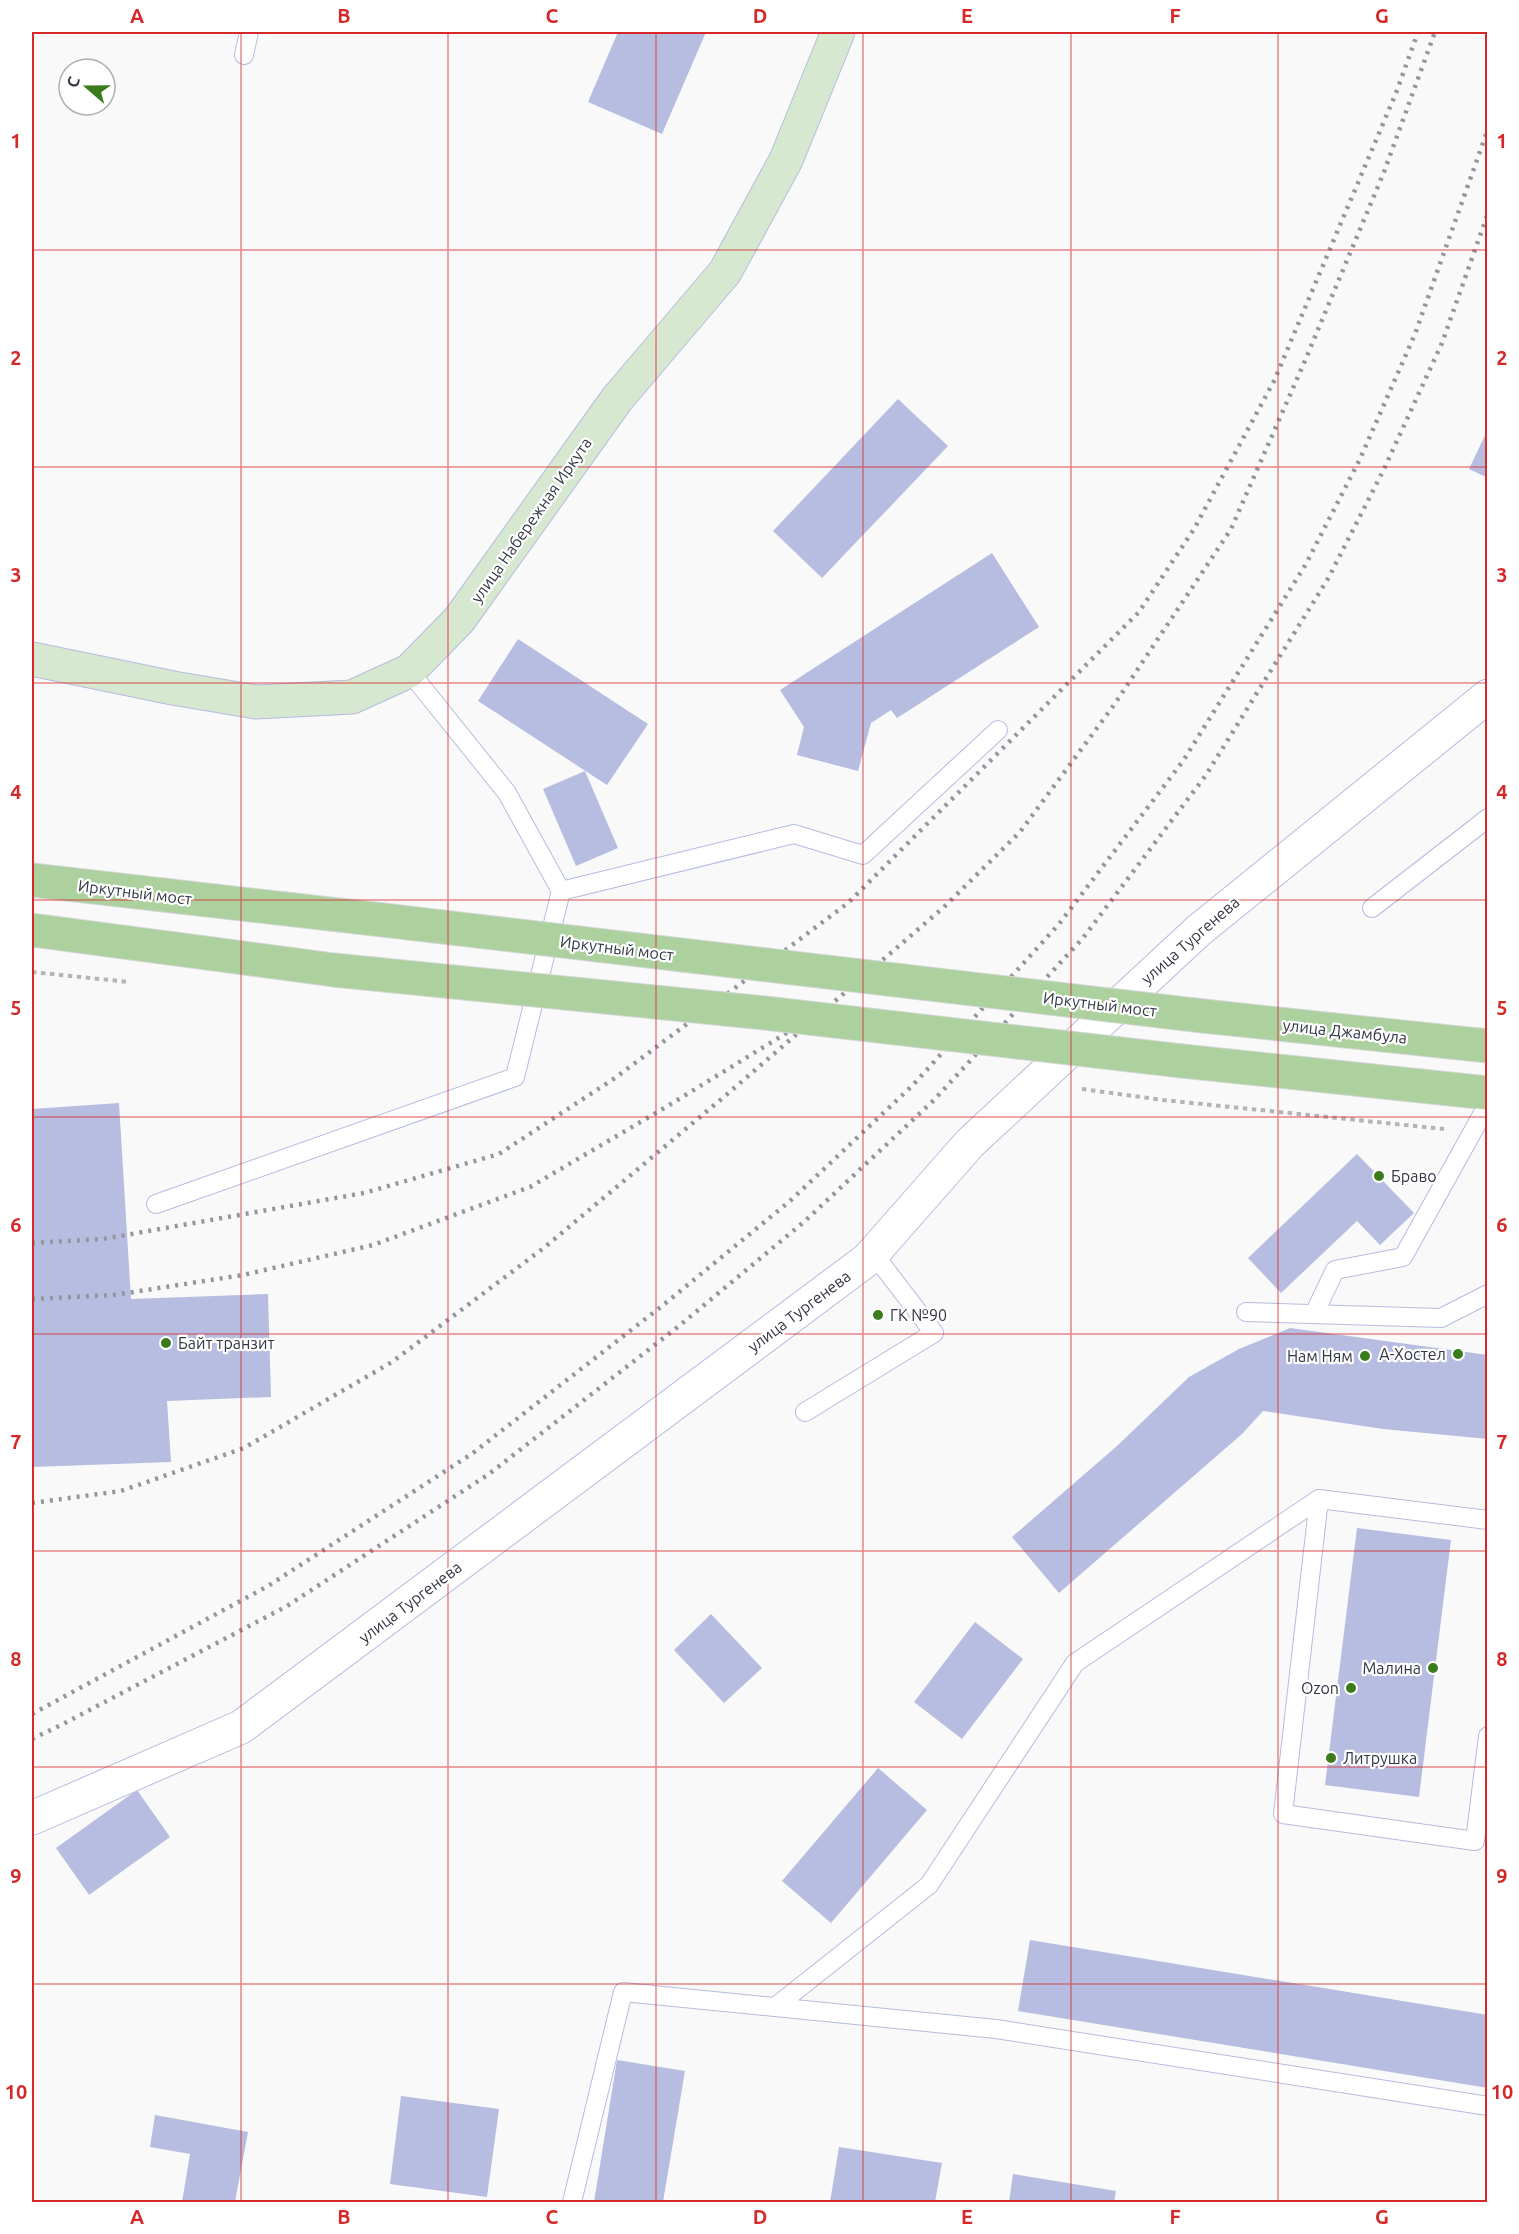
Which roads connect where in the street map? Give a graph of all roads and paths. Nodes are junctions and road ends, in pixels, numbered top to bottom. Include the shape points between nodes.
1 (249, 32) edge
2 (838, 32) edge
3 (244, 55) dead end
4 (32, 660) edge
5 (410, 671) junction
6 (1488, 696) edge
7 (998, 730) dead end
8 (1488, 818) edge
9 (32, 880) edge
10 (561, 891) junction
11 (1372, 908) dead end
12 (32, 930) edge
13 (1203, 1016) joint
14 (1488, 1046) edge
15 (1488, 1093) edge
16 (1488, 1104) edge
17 (156, 1204) dead end
18 (873, 1253) junction
19 (1488, 1294) edge
20 (1246, 1312) dead end
21 (1314, 1314) junction
22 (805, 1412) dead end
23 (1319, 1499) junction
24 (1488, 1520) edge
25 (1488, 1736) edge
26 (32, 1818) edge
27 (1482, 1820) edge
28 (775, 2007) junction
29 (1488, 2106) edge
30 (572, 2202) edge

1 - 3 lane
2 - 5 main road, улица Набережная Иркута via 786,160 725,272 617,399 459,620
4 - 5 main road, улица Набережная Иркута via 256,702 352,697
5 - 10 lane via 507,793
6 - 18 street, улица Тургенева via 1198,931 970,1143
7 - 10 lane via 863,855 794,834
8 - 11 lane
9 - 13 main road, Иркутный мост, bridge
10 - 17 lane via 515,1077
12 - 15 main road, bridge via 334,970
13 - 14 main road, улица Джамбула
16 - 21 lane via 1403,1257 1335,1270
18 - 22 lane via 934,1333
18 - 26 street, улица Тургенева via 241,1727
19 - 21 lane via 1441,1318
20 - 21 lane
23 - 24 lane
23 - 27 lane via 1283,1814 1475,1841
23 - 28 lane via 1075,1663 929,1885
25 - 27 lane
28 - 29 lane via 996,2029
28 - 30 lane via 623,1992

